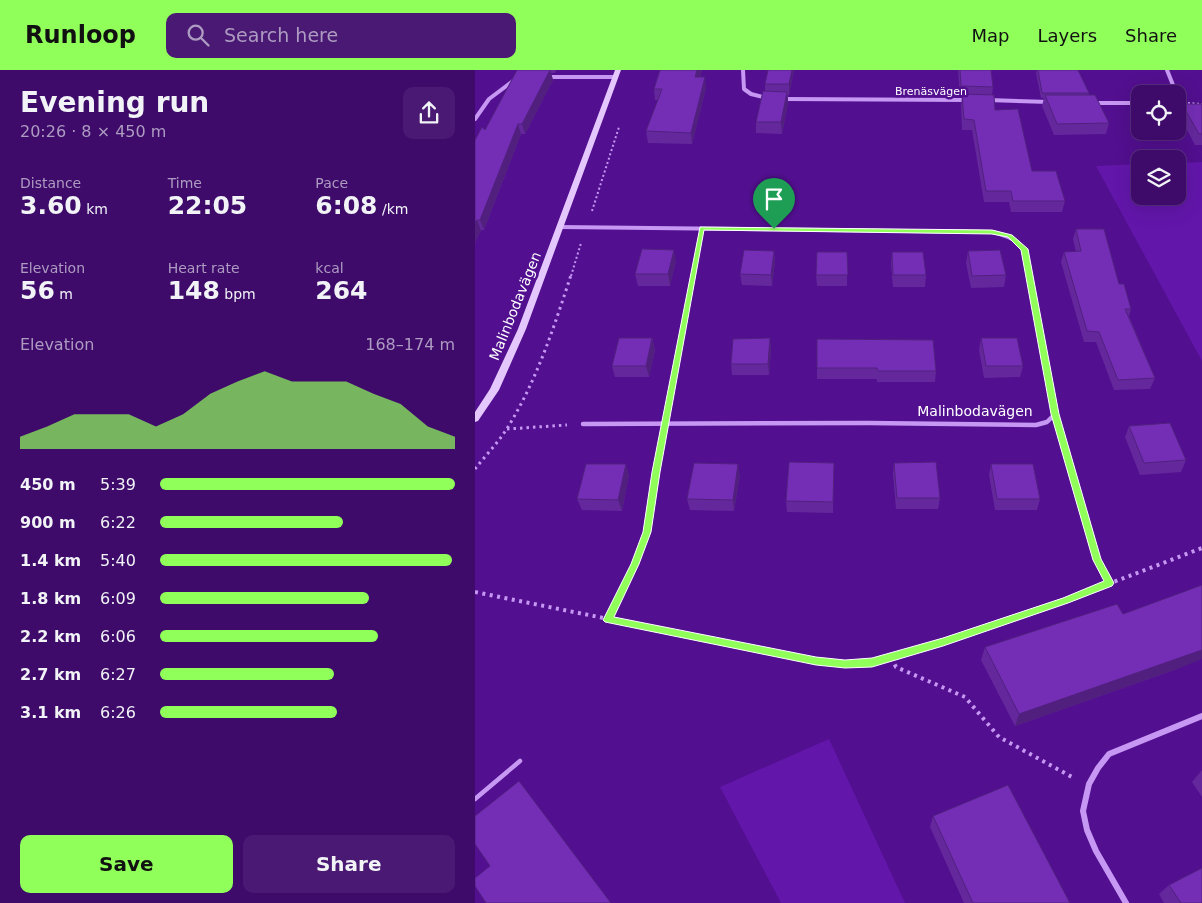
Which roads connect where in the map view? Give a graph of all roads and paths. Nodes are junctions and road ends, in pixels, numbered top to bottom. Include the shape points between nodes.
1 (515, 70) edge
2 (743, 70) edge
3 (1167, 70) edge
4 (617, 74) edge
5 (538, 76) edge
6 (1173, 85) edge
7 (969, 100) edge
8 (979, 100) edge
9 (1055, 102) edge
10 (1083, 102) edge
11 (1131, 103) edge
12 (475, 117) edge
13 (621, 121) dead end
14 (560, 227) junction
15 (586, 228) junction
16 (702, 229) junction
17 (1055, 414) junction
18 (475, 419) edge
19 (583, 424) joint
20 (665, 424) junction
21 (507, 429) junction
22 (475, 469) edge
23 (1202, 548) edge
24 (1109, 583) junction
25 (475, 592) edge
26 (608, 620) junction
27 (891, 658) junction
28 (1202, 716) edge
29 (520, 761) dead end
30 (1088, 786) junction
31 (475, 799) edge
32 (1126, 903) edge

1 - 12 street via 519,76 489,99
2 - 7 street, Brenäsvägen via 744,88 762,98
3 - 6 street
4 - 5 street
4 - 14 street, Malinbodavägen
8 - 9 street, Brenäsvägen
10 - 11 street
13 - 15 path
14 - 15 street, Malinbodavägen
14 - 18 street, Malinbodavägen via 494,390
15 - 16 street, Malinbodavägen
15 - 21 path via 539,365
16 - 17 street, Malinbodavägen via 992,232 1010,236 1024,249
16 - 20 street
17 - 20 street, Malinbodavägen via 1047,422 1036,425
17 - 24 path via 1097,560
19 - 20 street, Malinbodavägen
19 - 21 path
20 - 26 path via 647,532
21 - 22 path
23 - 24 path
24 - 27 path via 1065,601
25 - 26 path
26 - 27 path via 816,661 845,664
27 - 30 path via 897,667 965,697 999,737
28 - 30 street via 1109,754
29 - 31 lane
30 - 32 street via 1083,819

